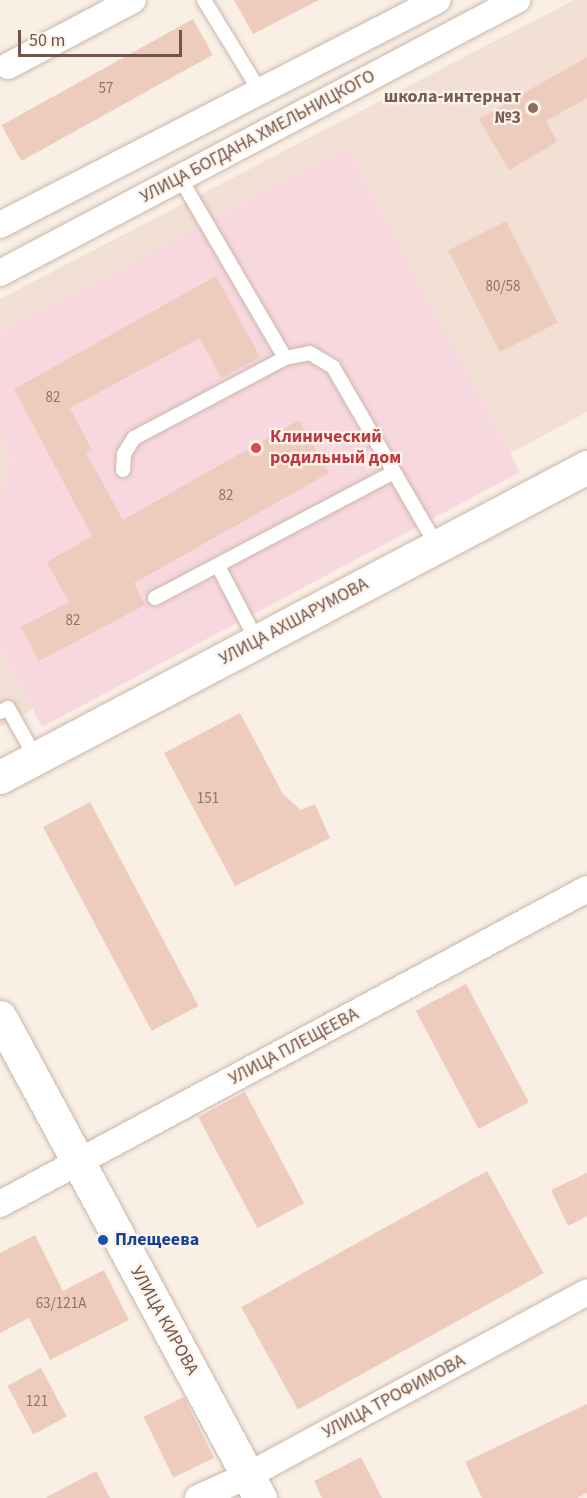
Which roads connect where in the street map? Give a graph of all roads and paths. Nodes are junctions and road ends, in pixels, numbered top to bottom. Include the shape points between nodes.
1 (133, 0) edge
2 (204, 0) edge
3 (437, 0) edge
4 (516, 0) edge
5 (8, 66) dead end
6 (261, 93) junction
7 (180, 178) junction
8 (0, 225) edge
9 (0, 273) edge
10 (285, 358) junction
11 (587, 467) edge
12 (123, 470) dead end
13 (394, 472) junction
14 (437, 546) junction
15 (218, 566) junction
16 (155, 598) dead end
17 (257, 641) junction
18 (0, 712) edge
19 (36, 758) junction
20 (0, 777) edge
21 (587, 890) edge
22 (0, 1017) edge
23 (77, 1163) junction
24 (0, 1204) edge
25 (587, 1292) edge
26 (255, 1487) edge
27 (198, 1498) edge

1 - 5 street
2 - 6 lane
3 - 6 street, УЛИЦА БОГДАНА ХМЕЛЬНИЦКОГО
4 - 7 street, УЛИЦА БОГДАНА ХМЕЛЬНИЦКОГО
6 - 8 street, УЛИЦА БОГДАНА ХМЕЛЬНИЦКОГО
7 - 9 street, УЛИЦА БОГДАНА ХМЕЛЬНИЦКОГО
7 - 10 lane
10 - 12 lane via 134,438 124,454
10 - 13 lane via 310,353 333,367
11 - 14 street, УЛИЦА АХШАРУМОВА
13 - 14 lane
13 - 15 lane
14 - 17 street, УЛИЦА АХШАРУМОВА
15 - 16 lane
15 - 17 lane
17 - 19 street, УЛИЦА АХШАРУМОВА
18 - 19 lane via 8,708
19 - 20 street, УЛИЦА АХШАРУМОВА
21 - 23 street, УЛИЦА ПЛЕЩЕЕВА
22 - 23 street, УЛИЦА КИРОВА
23 - 24 street, УЛИЦА ПЛЕЩЕЕВА
23 - 26 street, УЛИЦА КИРОВА
25 - 26 street, УЛИЦА ТРОФИМОВА
26 - 27 street, УЛИЦА ТРОФИМОВА

